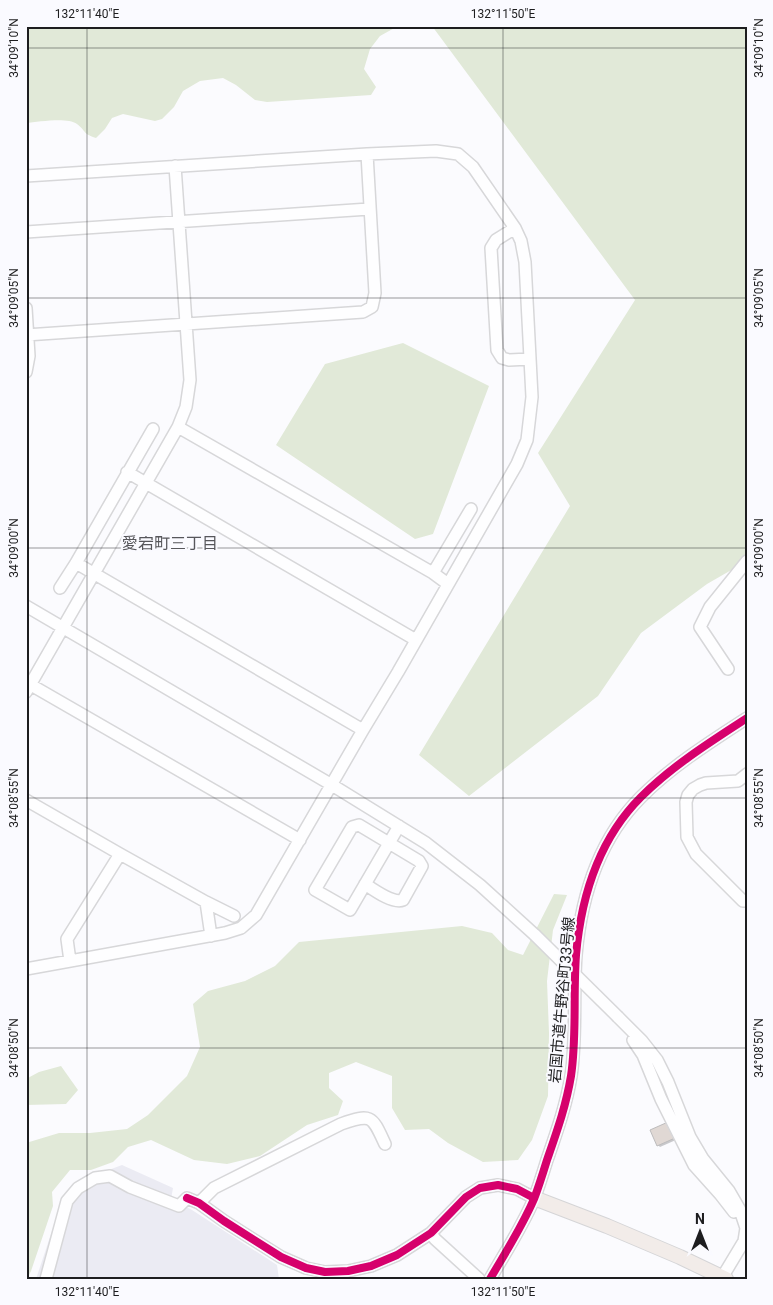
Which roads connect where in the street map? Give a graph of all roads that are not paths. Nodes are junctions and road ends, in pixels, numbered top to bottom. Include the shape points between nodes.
1 (367, 154) junction
2 (175, 166) junction
3 (26, 176) edge
4 (369, 209) junction
5 (179, 222) junction
6 (515, 228) junction
7 (26, 232) edge
8 (26, 308) edge
9 (186, 324) junction
10 (27, 335) edge
11 (530, 359) junction
12 (26, 372) edge
13 (178, 427) junction
14 (152, 429) dead end
15 (127, 472) junction
16 (147, 482) junction
17 (471, 508) dead end
18 (747, 561) edge
19 (76, 563) junction
20 (94, 573) junction
21 (433, 573) junction
22 (448, 584) junction
23 (60, 588) dead end
24 (26, 606) edge
25 (64, 628) junction
26 (416, 640) junction
27 (728, 669) dead end
28 (29, 688) edge
29 (747, 718) edge
30 (363, 730) junction
31 (747, 774) edge
32 (332, 785) junction
33 (26, 800) edge
34 (398, 826) junction
35 (300, 840) junction
36 (388, 843) junction
37 (120, 854) junction
38 (365, 884) junction
39 (747, 901) edge
40 (206, 902) junction
41 (234, 916) dead end
42 (211, 936) junction
43 (70, 961) junction
44 (26, 969) edge
45 (385, 1144) dead end
46 (534, 1198) junction
47 (199, 1203) junction
48 (746, 1227) edge
49 (430, 1233) junction
50 (725, 1278) edge
51 (46, 1279) edge
52 (479, 1279) edge
53 (490, 1279) edge

1 - 2 street
1 - 4 street
1 - 6 street via 436,151 458,154 473,167
2 - 3 street
2 - 5 street
4 - 5 street
4 - 9 street via 375,293 372,306 363,312
5 - 7 street
5 - 9 street
6 - 11 street via 525,262
6 - 11 street via 496,240 491,248 497,350 502,358 509,360
8 - 10 street
9 - 10 street
9 - 13 street via 190,380 186,407
10 - 12 street via 29,356
11 - 22 street via 532,397 527,440 517,464
13 - 16 street
13 - 21 street
14 - 15 street
15 - 16 street
15 - 19 street
16 - 20 street
16 - 26 street
17 - 21 street
18 - 27 street via 710,607 700,627
19 - 20 street
19 - 23 street
20 - 25 street
20 - 30 street
21 - 22 street
22 - 26 street
24 - 25 street
25 - 28 street
25 - 32 street
26 - 30 street
28 - 35 street
29 - 46 street, 岩国市道牛野谷町33号線 via 666,774 640,798 599,859 579,930 574,984 575,1035 565,1108
30 - 32 street
31 - 39 street via 738,781 700,785 693,789 686,802 687,837 696,854
32 - 34 street
32 - 35 street
33 - 37 street
34 - 36 street
34 - 48 street, bridge via 426,843 480,885 642,1041 657,1060 690,1137 729,1191
35 - 42 street via 256,915 241,928
36 - 38 street
36 - 38 street via 422,866 403,900 394,900
36 - 38 street via 359,825 352,827 315,890 350,910
37 - 40 street
37 - 43 street via 67,939
40 - 41 street
40 - 42 street
42 - 43 street
43 - 44 street
45 - 47 street via 374,1122 358,1118 214,1188
46 - 49 street via 517,1188 498,1184 480,1188 466,1197
46 - 50 main road
46 - 53 street, 岩国市道牛野谷町33号線
47 - 49 street via 281,1257 325,1272 371,1266 397,1255
47 - 51 street via 187,1198 179,1206 110,1176 95,1178 78,1188 67,1202
48 - 50 street via 744,1241
49 - 52 street

